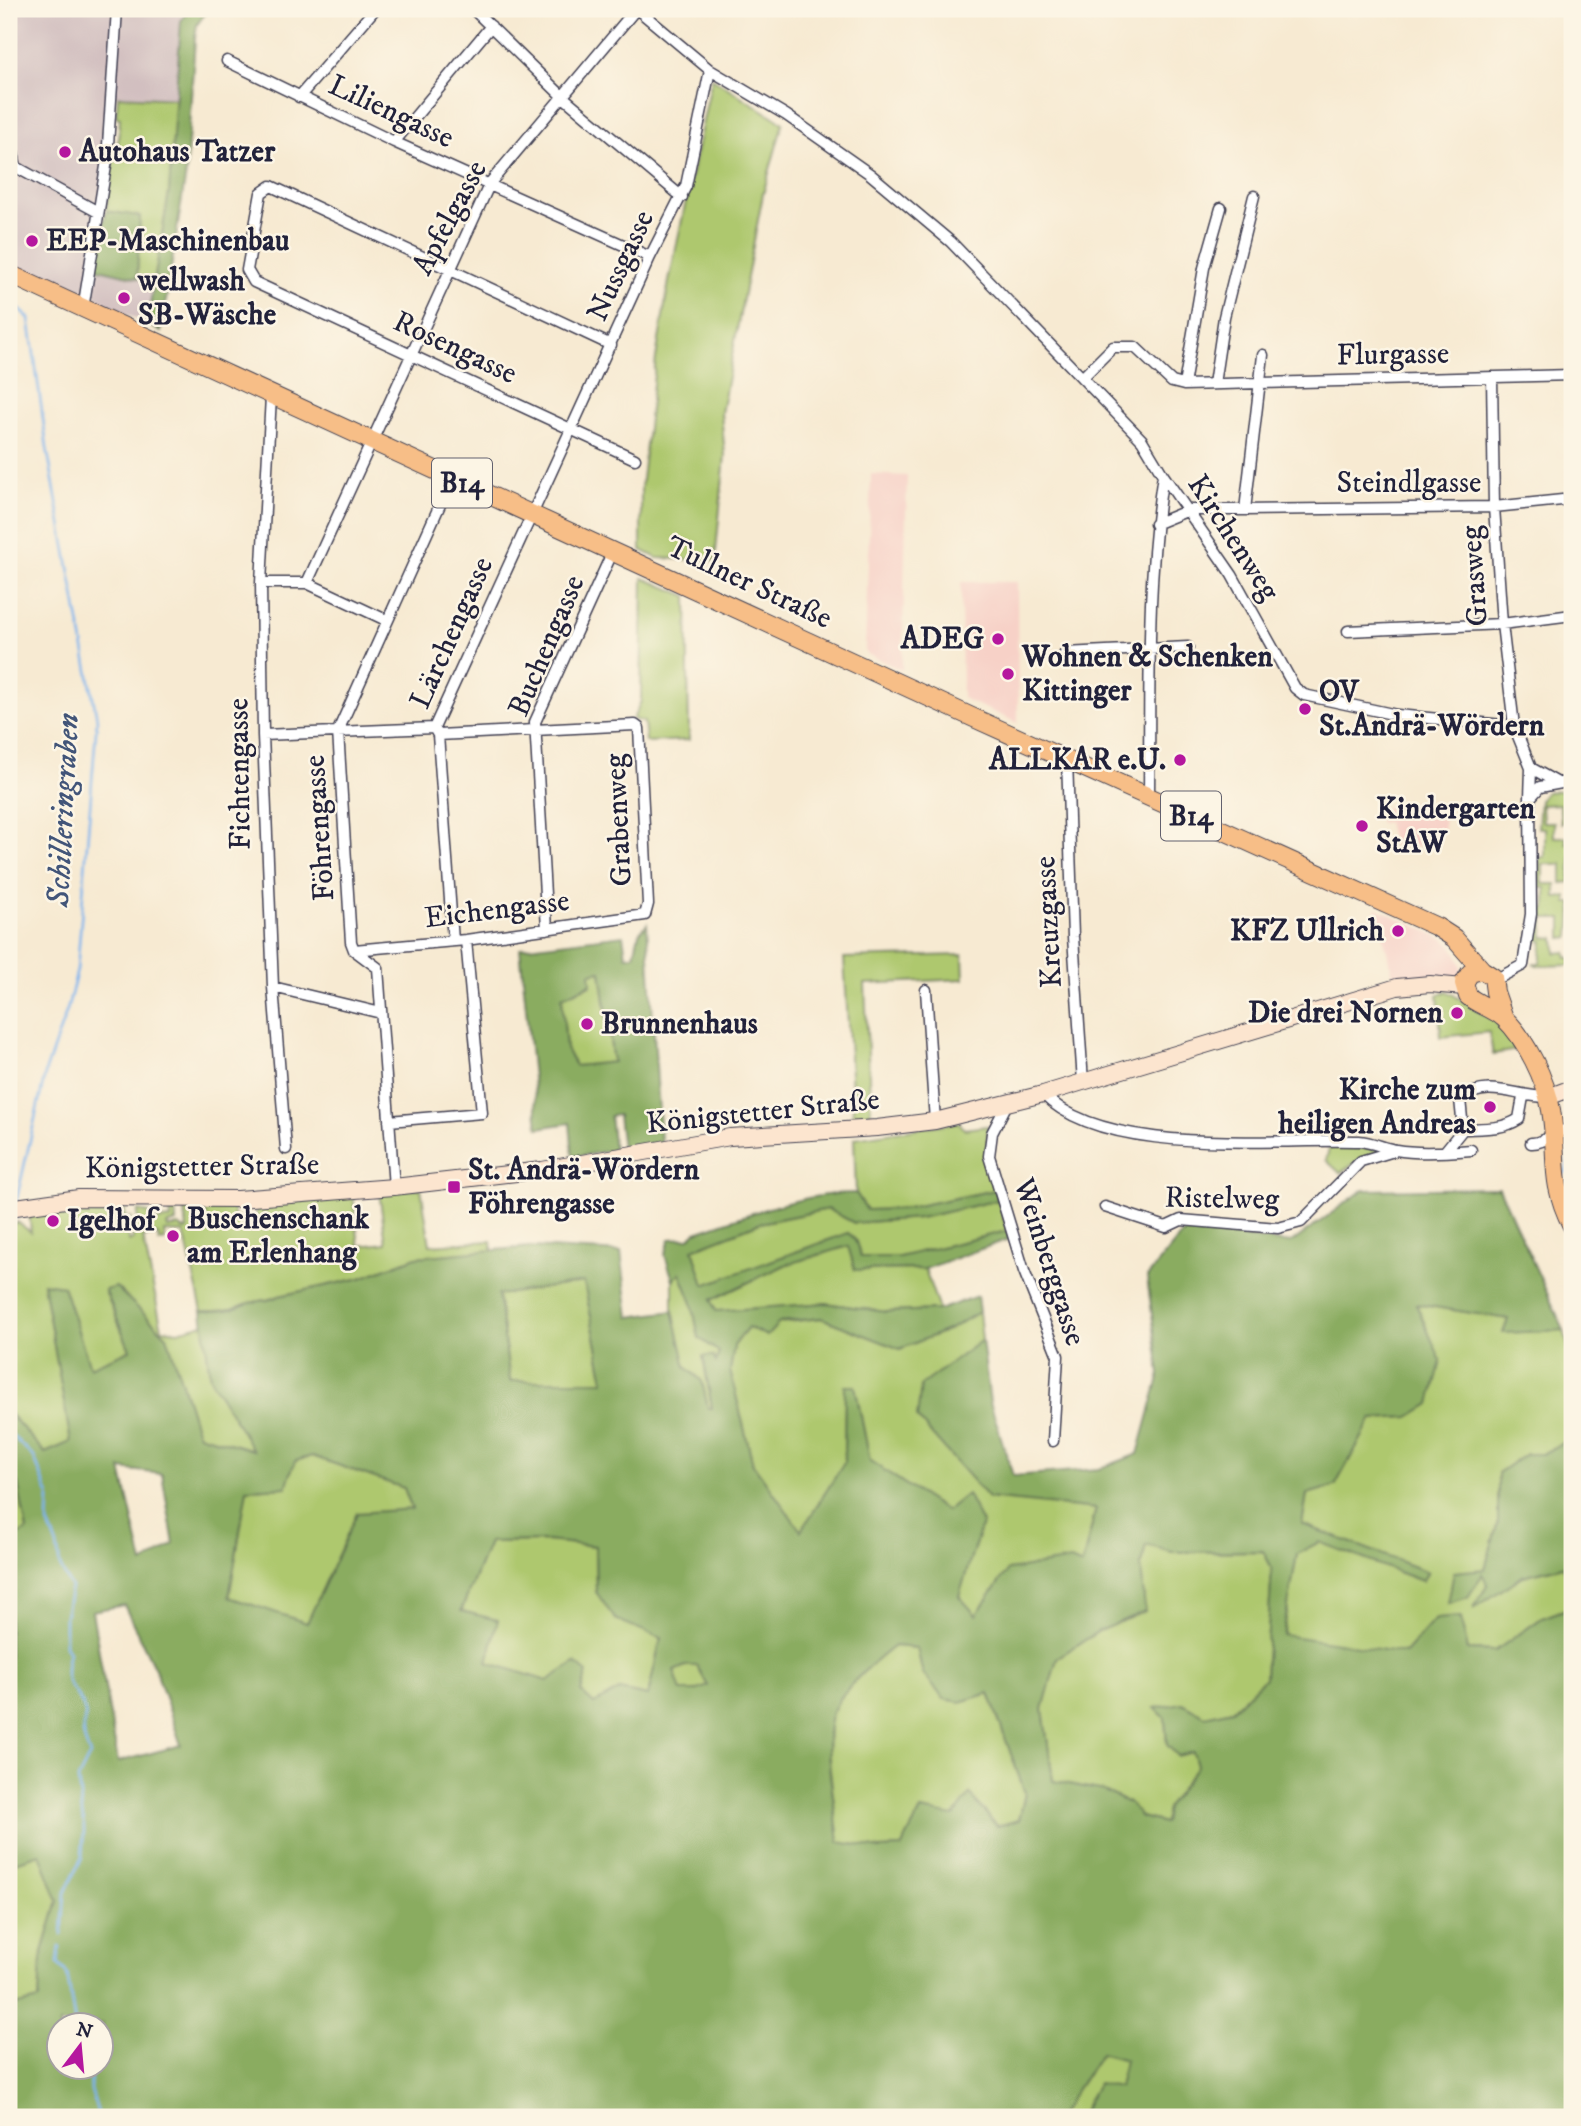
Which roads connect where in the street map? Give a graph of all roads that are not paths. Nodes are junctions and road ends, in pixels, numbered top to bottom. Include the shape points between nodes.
1 (117, 9) edge
2 (375, 9) edge
3 (473, 9) edge
4 (636, 9) edge
5 (491, 26) junction
6 (227, 61) dead end
7 (710, 69) junction
8 (562, 96) junction
9 (299, 97) junction
10 (9, 133) edge
11 (394, 142) junction
12 (490, 183) junction
13 (1254, 196) dead end
14 (682, 197) junction
15 (1221, 208) dead end
16 (99, 212) junction
17 (650, 257) junction
18 (449, 268) junction
19 (9, 274) edge
20 (83, 309) junction
21 (611, 345) junction
22 (411, 355) junction
23 (1263, 355) dead end
24 (1572, 375) edge
25 (1492, 377) junction
26 (1082, 378) junction
27 (1214, 384) junction
28 (1260, 384) junction
29 (1184, 385) junction
30 (271, 396) junction
31 (572, 429) junction
32 (372, 441) junction
33 (635, 458) dead end
34 (551, 475) joint
35 (1163, 475) junction
36 (453, 478) junction
37 (1572, 499) edge
38 (1494, 507) junction
39 (1189, 510) junction
40 (1245, 510) junction
41 (532, 515) junction
42 (1155, 524) junction
43 (613, 551) junction
44 (261, 583) junction
45 (307, 583) junction
46 (1572, 615) edge
47 (386, 620) junction
48 (1502, 624) junction
49 (1348, 631) dead end
50 (1188, 647) dead end
51 (1148, 648) junction
52 (1065, 653) dead end
53 (1514, 726) junction
54 (338, 730) junction
55 (534, 730) junction
56 (436, 732) junction
57 (263, 735) junction
58 (1067, 759) junction
59 (1531, 768) junction
60 (1572, 781) edge
61 (1558, 783) junction
62 (1149, 797) junction
63 (1530, 798) junction
64 (645, 915) joint
65 (547, 929) junction
66 (466, 940) junction
67 (453, 941) junction
68 (355, 950) junction
69 (1481, 984) junction
70 (272, 987) junction
71 (926, 990) dead end
72 (381, 1013) junction
73 (1083, 1082) junction
74 (1572, 1088) edge
75 (1043, 1094) junction
76 (1522, 1097) junction
77 (1548, 1097) junction
78 (1007, 1104) junction
79 (935, 1121) junction
80 (389, 1122) junction
81 (1463, 1129) junction
82 (1565, 1131) edge
83 (1531, 1143) dead end
84 (286, 1149) dead end
85 (1396, 1150) junction
86 (1446, 1150) junction
87 (1471, 1150) dead end
88 (394, 1187) junction
89 (1105, 1207) dead end
90 (9, 1208) edge
91 (1572, 1226) edge
92 (1054, 1441) dead end

1 - 16 street
2 - 9 street
3 - 5 street
4 - 7 street, Kirchenweg
4 - 8 street, Apfelgasse
5 - 8 street
5 - 11 street
6 - 9 street, Liliengasse
7 - 14 street, Nussgasse
7 - 26 street, Kirchenweg via 870,174 951,242
8 - 12 street, Apfelgasse
8 - 14 street
9 - 11 street, Liliengasse
10 - 16 street via 16,167
11 - 12 street, Liliengasse
12 - 17 street, Liliengasse
12 - 18 street, Apfelgasse
13 - 27 street via 1224,317
14 - 17 street, Nussgasse
15 - 29 street via 1204,268
16 - 20 street
17 - 21 street, Nussgasse
18 - 21 street
18 - 22 street, Apfelgasse
18 - 22 street, Rosengasse via 271,186 261,193 247,270 254,282
19 - 20 main road, Tullner Straße / B14
20 - 30 main road, Tullner Straße / B14
21 - 31 street, Nussgasse
22 - 31 street, Rosengasse
22 - 32 street, Apfelgasse
23 - 28 street
24 - 25 street, Flurgasse
25 - 28 street, Flurgasse
25 - 38 street, Grasweg
26 - 29 street via 1113,347 1135,347 1172,382
26 - 35 street, Kirchenweg via 1142,440
27 - 28 street, Flurgasse
27 - 29 street, Flurgasse
28 - 40 street
30 - 32 main road, Tullner Straße / B14
30 - 44 street, Fichtengasse
31 - 33 street, Rosengasse
31 - 34 street, Nussgasse
32 - 36 main road, Tullner Straße / B14
32 - 45 street, Apfelgasse
34 - 41 street, Lärchengasse
35 - 39 street, Kirchenweg
35 - 42 street
36 - 41 main road, Tullner Straße / B14
36 - 47 street, Föhrengasse
37 - 38 street, Steindlgasse
38 - 40 street, Steindlgasse
38 - 48 street, Grasweg
39 - 40 street, Steindlgasse
39 - 42 street
39 - 53 street, Kirchenweg via 1304,695 1397,715
41 - 43 main road, Tullner Straße / B14
41 - 56 street, Lärchengasse
42 - 51 street
43 - 55 street, Buchengasse
43 - 58 main road, Tullner Straße / B14
44 - 45 street
44 - 57 street, Fichtengasse
45 - 47 street
46 - 48 street
47 - 54 street, Föhrengasse
48 - 49 street
48 - 53 street, Grasweg
50 - 51 street
51 - 52 street
51 - 62 street
53 - 59 street, Grasweg
54 - 56 street
54 - 57 street
54 - 68 street, Föhrengasse
55 - 56 street
55 - 64 street, Grabenweg via 639,728
55 - 65 street, Buchengasse
56 - 67 street, Lärchengasse
57 - 70 street, Fichtengasse
58 - 62 main road, Tullner Straße / B14
58 - 73 street, Kreuzgasse
59 - 61 street
59 - 63 street, Grasweg
60 - 61 street
61 - 63 street via 1540,787
62 - 69 main road, Tullner Straße / B14 via 1437,927 1462,948
63 - 69 street, Grasweg via 1528,941 1522,965
64 - 65 street, Eichengasse
65 - 66 street, Eichengasse
66 - 67 street, Eichengasse
66 - 80 street via 482,1112
67 - 68 street, Eichengasse
68 - 72 street via 377,968
69 - 73 main road, Königstetter Straße via 1397,987
69 - 77 main road, B14 via 1532,1060
70 - 72 street
70 - 84 street, Fichtengasse
71 - 79 street
72 - 80 street
73 - 75 main road, Königstetter Straße
74 - 77 main road
75 - 78 main road, Königstetter Straße
75 - 85 street via 1053,1104 1116,1132 1194,1140 1363,1141
76 - 77 street
76 - 81 street via 1519,1119 1512,1123
76 - 81 street via 1476,1088 1460,1100
77 - 82 main road, B14
78 - 79 main road, Königstetter Straße
78 - 92 street, Weinberggasse via 992,1133 989,1156 1024,1271 1058,1356
79 - 88 main road, Königstetter Straße via 730,1137 542,1170
80 - 88 street
81 - 86 street
82 - 83 street
82 - 91 main road, B14 via 1558,1194
85 - 86 street
85 - 89 street, Ristelweg via 1361,1161 1301,1222 1290,1226 1181,1220 1166,1227
86 - 87 street
88 - 90 main road, Königstetter Straße via 238,1199 79,1198

